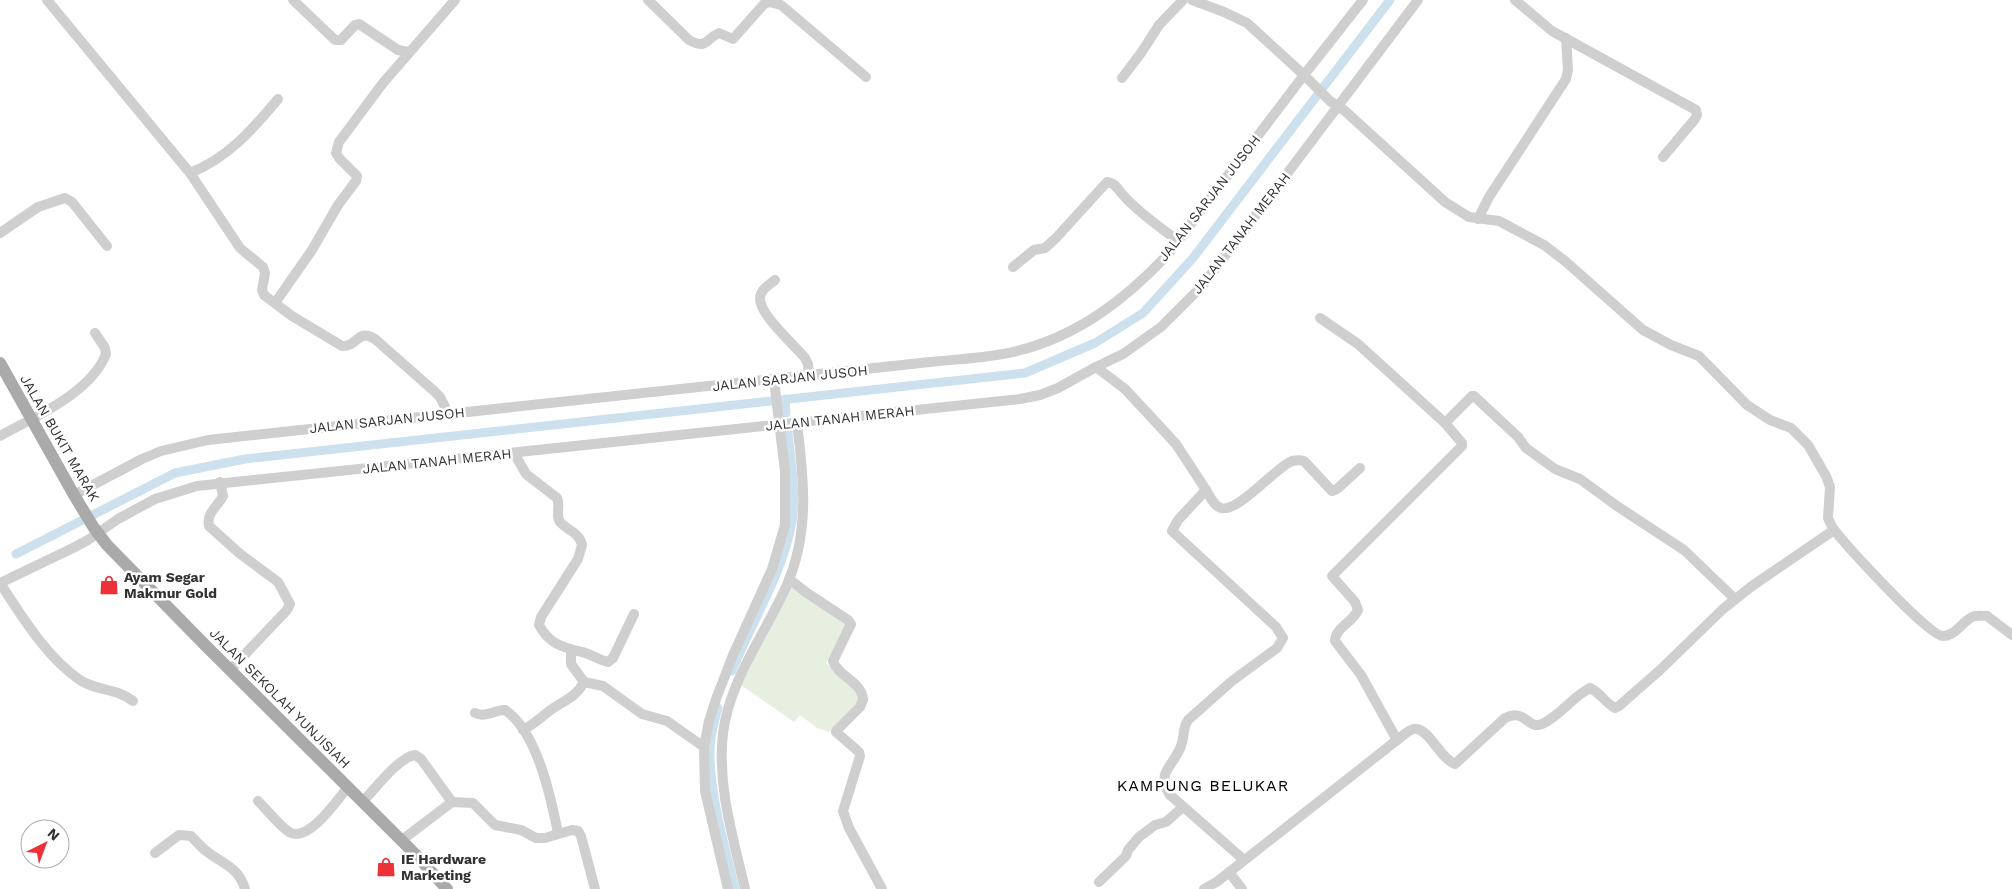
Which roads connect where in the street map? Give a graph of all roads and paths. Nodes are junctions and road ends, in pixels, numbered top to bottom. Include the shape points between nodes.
1 (46, 0) edge
2 (293, 0) edge
3 (455, 0) edge
4 (648, 0) edge
5 (1183, 0) edge
6 (1192, 0) edge
7 (1363, 0) edge
8 (1418, 0) edge
9 (1515, 0) edge
10 (1566, 38) junction
11 (409, 52) junction
12 (1304, 75) junction
13 (866, 76) dead end
14 (1122, 78) dead end
15 (278, 99) dead end
16 (1333, 104) junction
17 (1663, 158) dead end
18 (190, 173) junction
19 (1478, 218) junction
20 (0, 233) edge
21 (1178, 242) junction
22 (107, 246) dead end
23 (1013, 267) dead end
24 (775, 280) dead end
25 (275, 303) junction
26 (1320, 318) dead end
27 (95, 332) dead end
28 (0, 363) edge
29 (1096, 367) junction
30 (809, 376) junction
31 (775, 384) junction
32 (448, 413) junction
33 (32, 420) junction
34 (797, 423) junction
35 (1445, 423) junction
36 (780, 425) junction
37 (0, 436) edge
38 (514, 453) junction
39 (1360, 468) dead end
40 (220, 482) junction
41 (1206, 490) junction
42 (76, 498) junction
43 (96, 530) junction
44 (1834, 530) junction
45 (789, 579) junction
46 (0, 583) edge
47 (1735, 599) junction
48 (634, 614) dead end
49 (757, 624) junction
50 (2012, 636) edge
51 (571, 651) junction
52 (230, 670) junction
53 (584, 682) junction
54 (133, 701) dead end
55 (475, 713) dead end
56 (523, 730) junction
57 (1397, 740) junction
58 (704, 747) junction
59 (348, 787) junction
60 (258, 801) dead end
61 (362, 801) junction
62 (452, 802) junction
63 (1183, 807) junction
64 (558, 833) junction
65 (402, 840) junction
66 (155, 853) dead end
67 (1244, 860) junction
68 (1229, 872) junction
69 (1099, 882) dead end
70 (245, 889) edge
71 (447, 889) edge
72 (595, 889) edge
73 (728, 889) edge
74 (745, 889) edge
75 (882, 889) edge
76 (1204, 889) edge
77 (1242, 889) edge

1 - 18 street
2 - 11 street via 335,40 340,40 359,24 398,50
3 - 11 street
4 - 13 street via 689,40 703,45 719,33 733,39 764,4 781,5
5 - 14 street via 1159,25
6 - 12 street via 1247,23
7 - 12 street, JALAN SARJAN JUSOH
8 - 16 street, JALAN TANAH MERAH
9 - 10 street via 1540,22
10 - 17 street via 1696,110 1695,120
10 - 19 street via 1566,79
11 - 25 street via 336,147 339,158 357,176 356,181
12 - 16 street
12 - 21 street, JALAN SARJAN JUSOH
15 - 18 street via 244,139 206,167
16 - 19 street via 1345,111 1445,202
16 - 29 street, JALAN TANAH MERAH via 1203,285 1144,341
18 - 25 street via 240,248 264,270 262,290
19 - 44 street via 1499,221 1544,245 1643,330 1699,356 1747,405 1770,420 1791,428 1808,445 1826,476 1830,487 1828,518
20 - 22 street via 38,208 65,198 72,202
21 - 23 street via 1125,198 1116,186 1107,182 1045,248 1034,250
21 - 30 street, JALAN SARJAN JUSOH via 1106,310 1084,325 1039,345 1014,352
24 - 30 street via 760,295 759,302 768,318 804,358
25 - 32 street via 342,346 348,346 363,335 375,339 440,397
26 - 35 street via 1358,344
27 - 33 street via 105,348 104,359 76,391
28 - 33 main road, JALAN BUKIT MARAK
29 - 34 street, JALAN TANAH MERAH via 1058,388 1020,399
29 - 41 street via 1125,389 1164,430
30 - 31 street, JALAN SARJAN JUSOH
31 - 32 street, JALAN SARJAN JUSOH
31 - 36 street
32 - 42 street, JALAN SARJAN JUSOH via 235,436 185,445 142,459
33 - 37 street
33 - 42 main road, JALAN BUKIT MARAK
34 - 36 street, JALAN TANAH MERAH
34 - 45 street via 803,469 804,517
35 - 47 street via 1474,396 1526,448 1555,470 1580,479 1684,550
35 - 57 street via 1462,446 1332,576 1358,610 1336,634 1335,641 1361,675
36 - 38 street, JALAN TANAH MERAH
36 - 49 street via 785,471 785,525
38 - 40 street, JALAN TANAH MERAH
38 - 51 street via 526,474 557,498 557,516 581,539 578,559 539,625 544,635
39 - 41 street via 1332,491 1304,461 1292,461 1236,503 1222,508
40 - 43 street, JALAN TANAH MERAH via 155,499
40 - 52 street via 223,496 212,510 209,526 278,582 290,604
41 - 63 street via 1172,531 1276,627 1283,638 1277,648 1218,693 1184,726 1182,744 1168,765 1164,781 1170,795
42 - 43 main road, JALAN BUKIT MARAK
43 - 46 street, JALAN TANAH MERAH via 73,548
43 - 52 main road, JALAN SEKOLAH YUNJISIAH via 125,565
44 - 47 street
44 - 50 street via 1916,617 1940,636 1952,633 1973,616 1986,616
45 - 49 street
45 - 75 street via 851,624 833,661 837,670 861,690 864,700 836,732 860,752 844,810 849,828
46 - 54 street via 63,666 90,686 125,695
47 - 57 street via 1615,708 1590,688 1542,724 1532,724 1518,714 1505,718 1455,764 1418,729
48 - 51 street via 611,661
49 - 58 street via 733,655 709,721
49 - 74 street via 724,730 722,754 727,813
51 - 53 street via 572,664
52 - 59 main road, JALAN SEKOLAH YUNJISIAH
53 - 56 street via 576,695
53 - 58 street via 603,686 642,714 668,721
55 - 56 street via 486,716 505,710
56 - 64 street via 547,781
57 - 67 street
58 - 73 street via 706,791
59 - 60 street via 320,820 300,834 290,832
59 - 61 main road, JALAN SEKOLAH YUNJISIAH
61 - 62 street via 394,768 415,755
61 - 65 main road, JALAN SEKOLAH YUNJISIAH
62 - 64 street via 473,803 495,825 521,830 536,838
62 - 65 street
63 - 67 street
63 - 69 street via 1166,822 1155,825 1139,837 1126,856
64 - 72 street via 572,830 580,834
65 - 71 main road, JALAN SEKOLAH YUNJISIAH
66 - 70 street via 179,835 191,836 242,878
67 - 68 street
68 - 76 street
68 - 77 street

